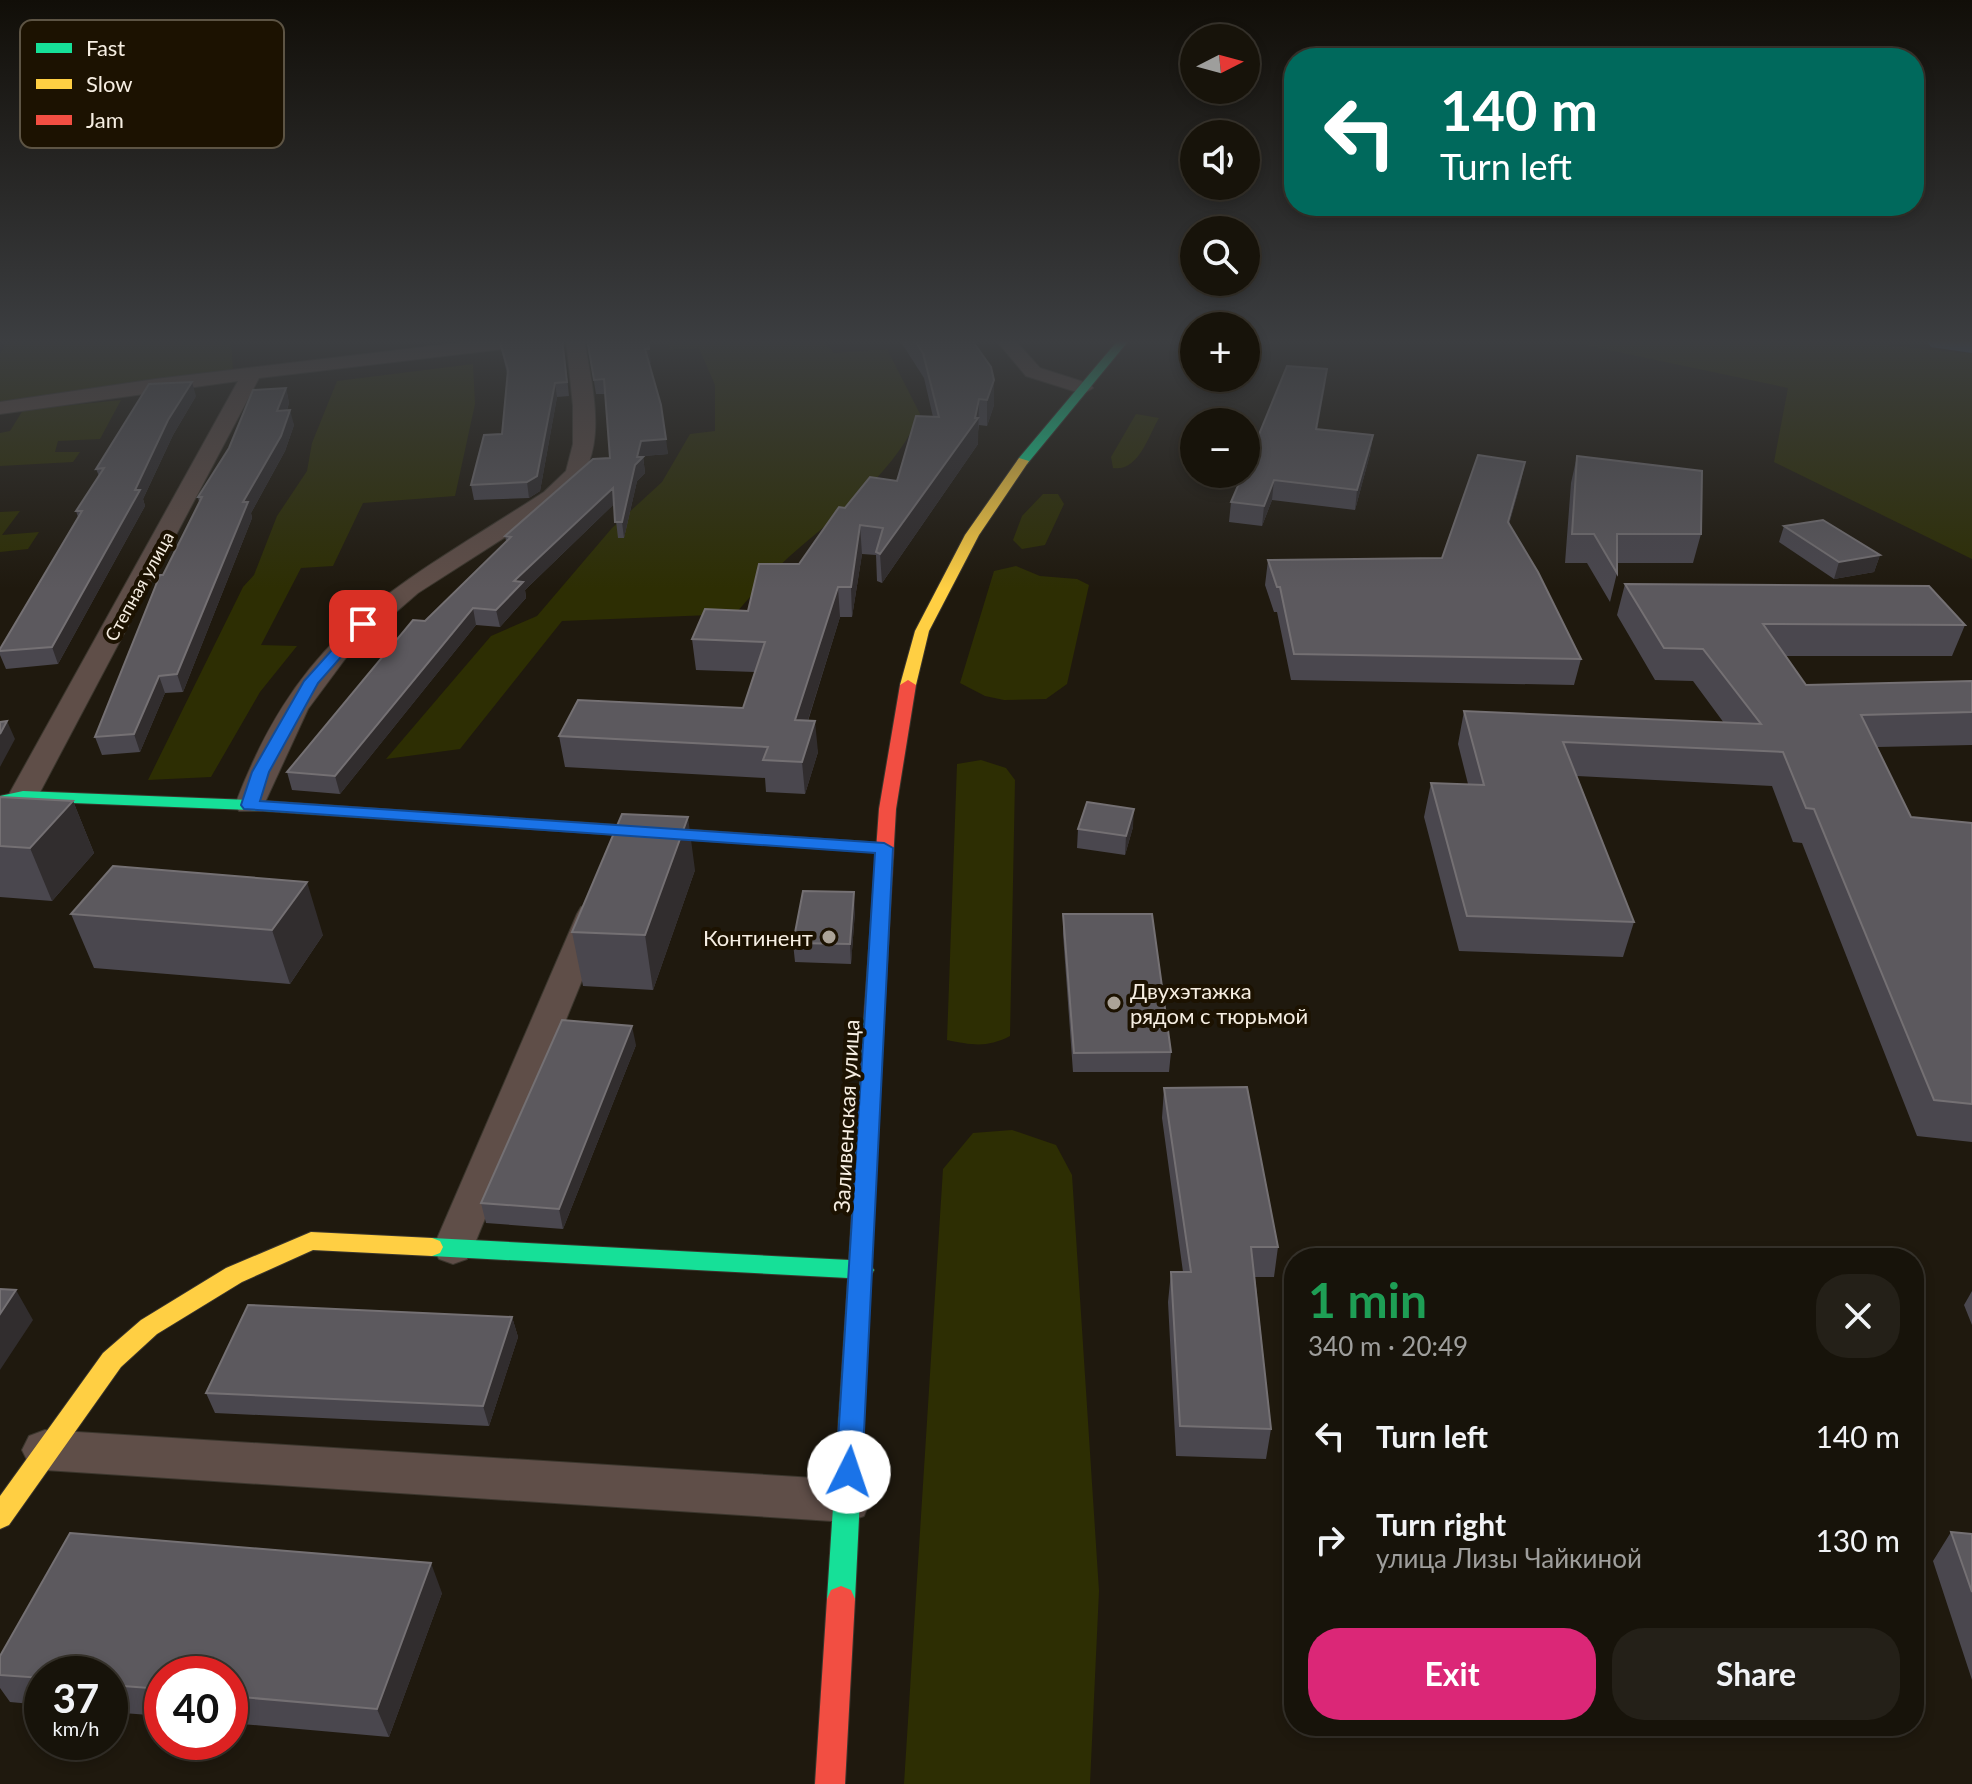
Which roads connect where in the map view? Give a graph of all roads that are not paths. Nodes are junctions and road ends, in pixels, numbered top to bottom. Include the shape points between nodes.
1 (225, 422) edge
2 (582, 422) edge
3 (1055, 422) edge
4 (12, 798) edge
5 (250, 805) junction
6 (884, 848) junction
7 (616, 857) junction
8 (453, 1248) junction
9 (862, 1270) junction
10 (45, 1450) junction
11 (847, 1501) junction
12 (0, 1517) edge
13 (830, 1784) edge

1 - 4 street, Степная улица
2 - 5 street via 578,470 538,505 363,624 334,653 278,738
3 - 6 street, Заливенская улица via 972,535 922,631 898,725
4 - 5 street
5 - 7 street
6 - 7 street
6 - 9 street, Заливенская улица
7 - 8 street
8 - 9 street
8 - 10 street via 311,1241 263,1260 149,1327 112,1360
9 - 11 street, Заливенская улица
10 - 11 street
10 - 12 street
11 - 13 street, Заливенская улица

